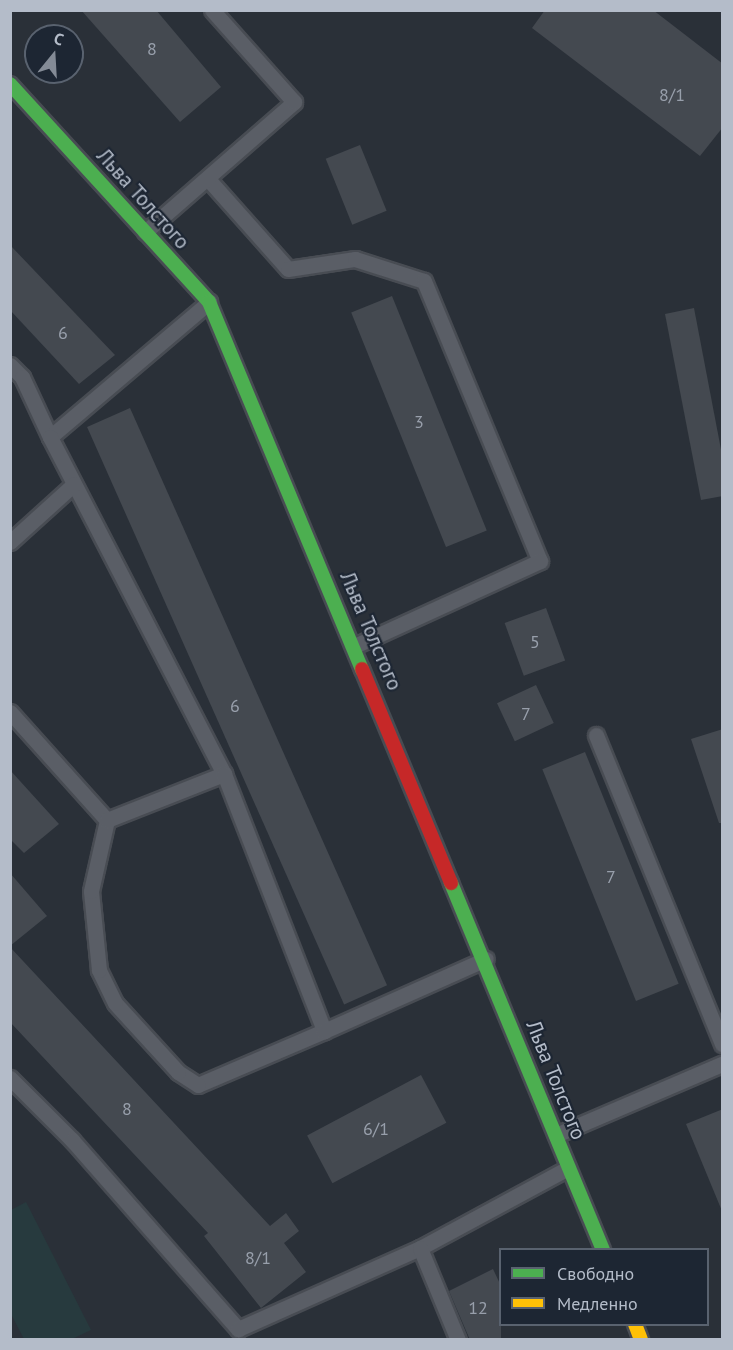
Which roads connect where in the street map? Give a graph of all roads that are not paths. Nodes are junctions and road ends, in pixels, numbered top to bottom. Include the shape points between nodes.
1 (212, 10) edge
2 (10, 68) edge
3 (10, 84) edge
4 (27, 103) junction
5 (208, 179) junction
6 (145, 232) junction
7 (209, 302) junction
8 (10, 365) edge
9 (16, 382) edge
10 (50, 437) junction
11 (74, 484) junction
12 (10, 542) edge
13 (354, 646) junction
14 (10, 712) edge
15 (596, 735) dead end
16 (224, 774) junction
17 (107, 820) junction
18 (486, 959) junction
19 (324, 1031) junction
20 (723, 1044) edge
21 (723, 1064) edge
22 (10, 1078) edge
23 (556, 1135) junction
24 (568, 1168) junction
25 (420, 1248) junction
26 (602, 1248) edge
27 (458, 1340) edge

1 - 5 lane via 294,102
2 - 4 street
3 - 4 street, Льва Толстого
4 - 6 street, Льва Толстого
5 - 6 lane
5 - 13 lane via 288,269 355,259 423,281 540,561
6 - 7 street, Льва Толстого
7 - 10 lane
7 - 13 street, Льва Толстого
8 - 9 lane
9 - 10 lane
10 - 11 lane
11 - 12 lane
11 - 16 lane
13 - 18 street, Льва Толстого
14 - 17 lane
15 - 20 lane
16 - 17 lane
16 - 19 lane
17 - 19 lane via 91,891 99,970 115,1003 178,1072 198,1085
18 - 19 lane
18 - 23 street, Льва Толстого
21 - 23 lane
22 - 25 lane via 72,1140 238,1329
23 - 24 street, Льва Толстого
24 - 25 lane
24 - 26 street, Льва Толстого
25 - 27 lane

